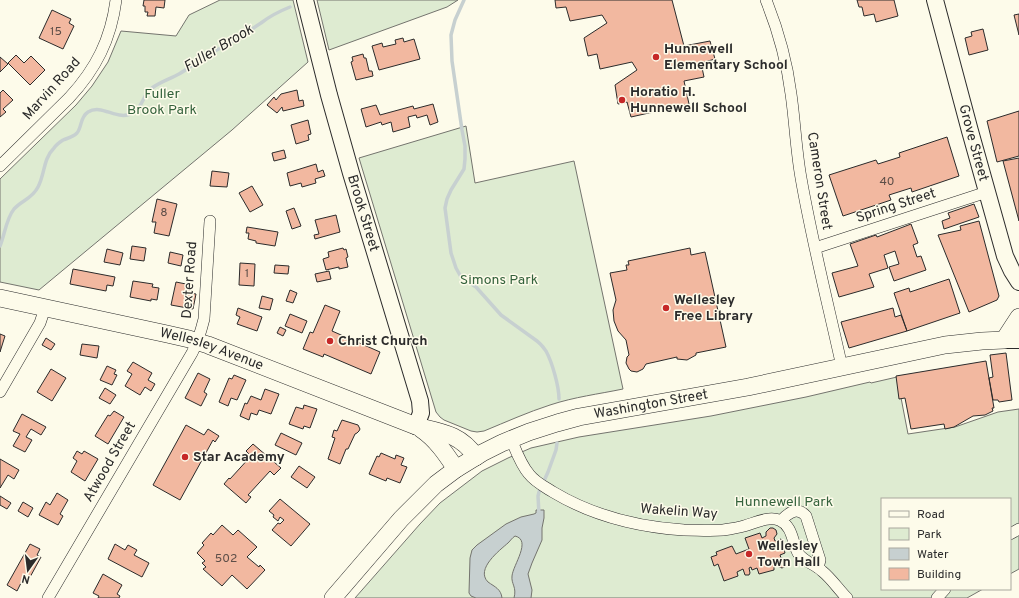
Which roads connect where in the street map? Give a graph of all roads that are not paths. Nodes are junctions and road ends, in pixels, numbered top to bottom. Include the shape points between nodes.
1 (116, 0) edge
2 (305, 0) edge
3 (766, 0) edge
4 (935, 0) edge
5 (0, 166) edge
6 (987, 192) junction
7 (210, 221) dead end
8 (815, 248) junction
9 (1019, 282) edge
10 (0, 298) edge
11 (45, 308) junction
12 (1019, 317) edge
13 (1012, 340) edge
14 (197, 342) junction
15 (842, 367) junction
16 (0, 392) edge
17 (416, 426) junction
18 (511, 439) junction
19 (476, 457) junction
20 (456, 469) junction
21 (782, 521) junction
22 (818, 568) junction
23 (944, 590) edge
24 (48, 598) edge
25 (333, 598) edge
26 (847, 598) edge
27 (937, 598) edge

1 - 5 street, Marvin Road via 109,35 87,77
2 - 17 street, Brook Street via 333,110 420,401 421,413
3 - 8 street, Cameron Street via 777,30 791,94 801,177
4 - 6 street, Grove Street
6 - 8 street, Spring Street
6 - 9 street, Grove Street via 1007,262
7 - 14 street, Dexter Road via 204,320
8 - 15 street, Cameron Street
10 - 11 main road, Wellesley Avenue
11 - 14 main road, Wellesley Avenue
11 - 16 street via 40,323
12 - 13 main road, Washington Street
13 - 15 main road, Washington Street via 982,340 945,345
14 - 17 main road, Wellesley Avenue
14 - 24 street, Atwood Street
15 - 18 main road, Washington Street via 748,387 579,417
17 - 19 main road, Wellesley Avenue via 456,438 467,445
17 - 20 main road, Wellesley Avenue via 435,441
18 - 19 main road, Washington Street
18 - 21 street, Wakelin Way via 528,474 537,482 575,504 604,516 635,524 692,530 742,527 771,518
19 - 20 main road, Washington Street
20 - 25 main road, Washington Street via 421,498
21 - 22 street via 789,529 799,554
21 - 22 street via 794,511 804,513 820,560
22 - 26 street
23 - 27 street

